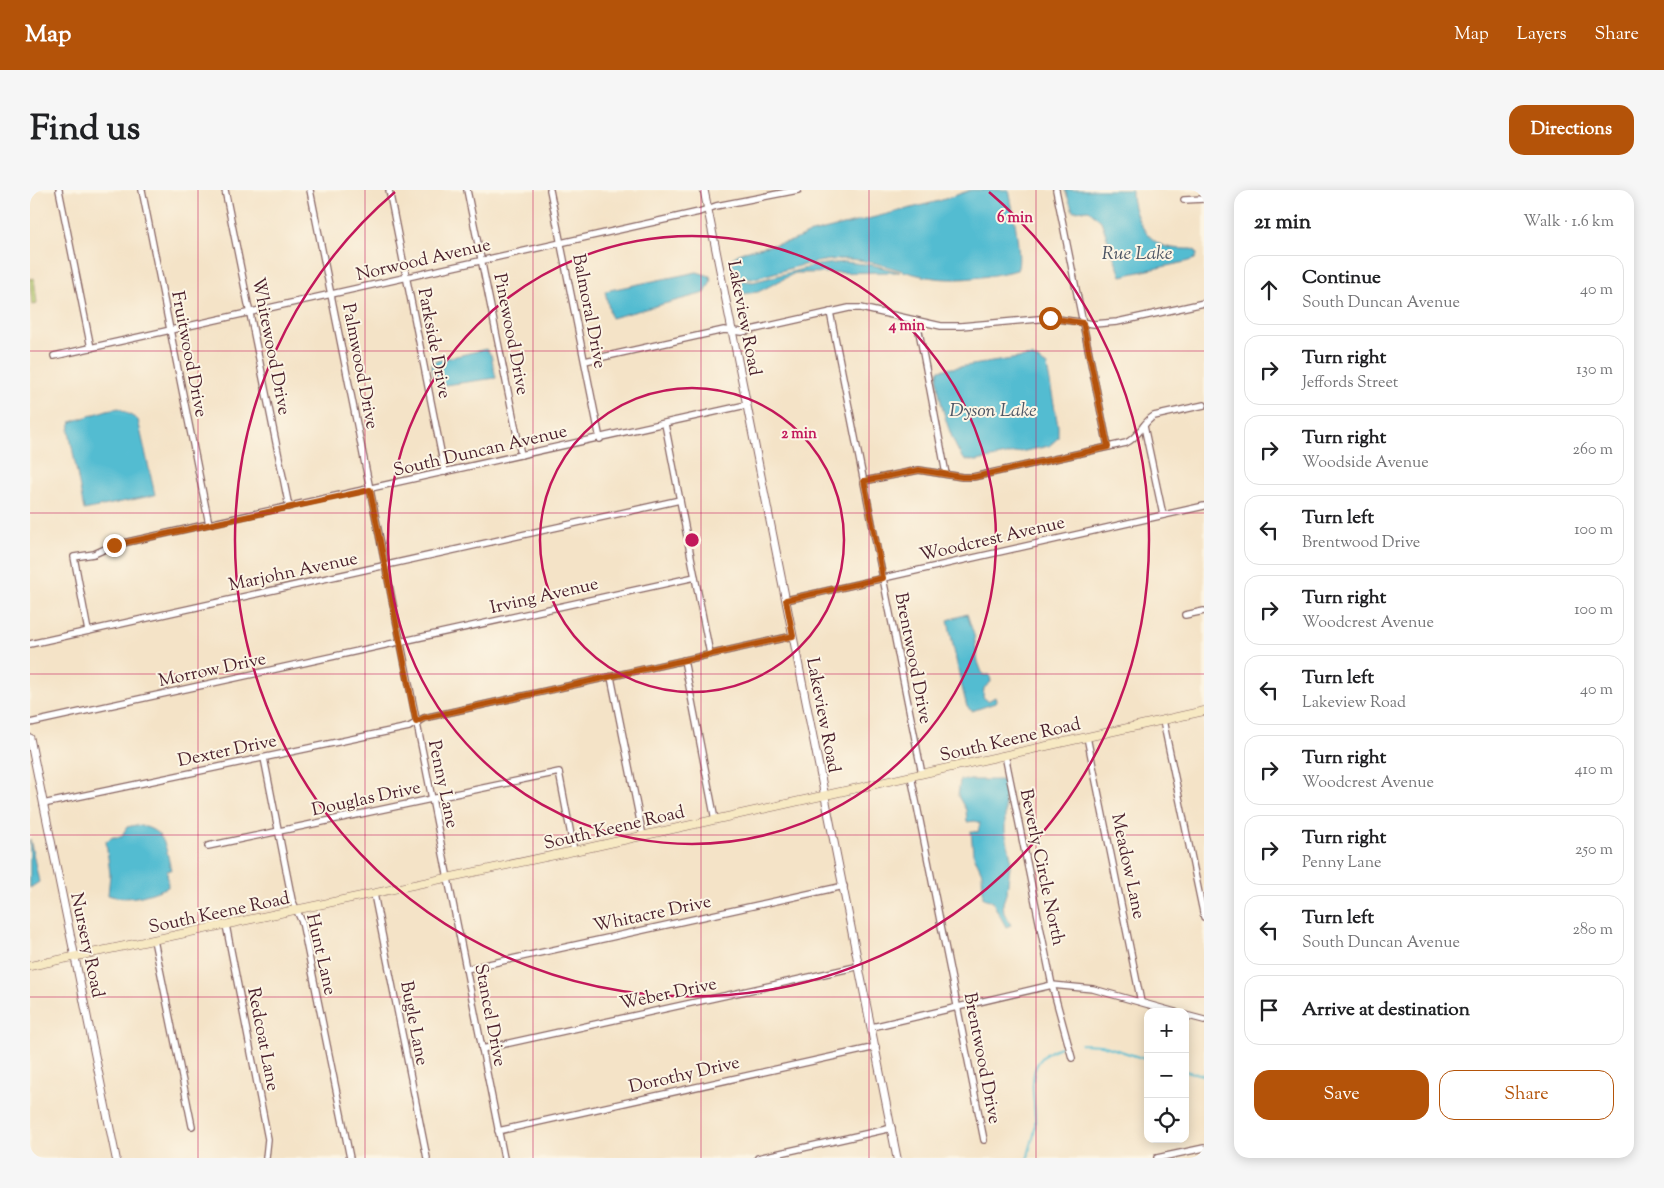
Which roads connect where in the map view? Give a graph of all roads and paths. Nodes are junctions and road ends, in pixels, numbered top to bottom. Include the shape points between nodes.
1 (59, 190) edge
2 (142, 190) edge
3 (225, 190) edge
4 (310, 190) edge
5 (389, 190) edge
6 (467, 190) edge
7 (550, 190) edge
8 (704, 190) edge
9 (798, 190) edge
10 (1056, 190) edge
11 (1184, 200) dead end
12 (1204, 200) edge
13 (708, 209) junction
14 (561, 244) junction
15 (482, 262) junction
16 (406, 278) junction
17 (331, 295) junction
18 (1204, 303) edge
19 (830, 312) junction
20 (250, 313) junction
21 (917, 321) junction
22 (1083, 323) junction
23 (170, 330) junction
24 (732, 331) junction
25 (91, 348) junction
26 (54, 356) dead end
27 (585, 361) junction
28 (746, 405) junction
29 (1204, 405) edge
30 (665, 424) junction
31 (1144, 426) junction
32 (600, 438) junction
33 (1108, 447) junction
34 (521, 456) junction
35 (445, 472) junction
36 (946, 474) junction
37 (864, 481) junction
38 (370, 490) junction
39 (680, 500) junction
40 (1204, 506) edge
41 (289, 507) junction
42 (1163, 515) junction
43 (209, 524) junction
44 (385, 567) junction
45 (695, 577) junction
46 (883, 578) junction
47 (786, 600) junction
48 (1204, 611) edge
49 (1186, 615) dead end
50 (88, 631) junction
51 (793, 636) junction
52 (401, 643) junction
53 (30, 644) edge
54 (710, 654) junction
55 (684, 660) junction
56 (611, 676) junction
57 (1204, 711) edge
58 (1163, 720) junction
59 (416, 722) junction
60 (30, 724) edge
61 (1087, 737) junction
62 (30, 738) edge
63 (1004, 755) junction
64 (32, 758) edge
65 (264, 758) junction
66 (922, 774) junction
67 (911, 776) junction
68 (825, 795) junction
69 (432, 799) junction
70 (43, 804) junction
71 (715, 820) junction
72 (279, 831) junction
73 (643, 836) junction
74 (208, 846) dead end
75 (574, 851) junction
76 (448, 879) junction
77 (844, 886) junction
78 (374, 894) junction
79 (297, 910) junction
80 (1204, 918) edge
81 (226, 926) junction
82 (154, 940) junction
83 (75, 957) junction
84 (30, 966) edge
85 (860, 966) junction
86 (466, 969) junction
87 (1052, 985) junction
88 (1141, 1002) junction
89 (957, 1007) junction
90 (1161, 1008) edge
91 (1189, 1016) edge
92 (1204, 1020) edge
93 (872, 1027) junction
94 (876, 1047) junction
95 (482, 1049) junction
96 (1072, 1058) dead end
97 (192, 1126) dead end
98 (892, 1128) junction
99 (498, 1131) junction
100 (984, 1140) dead end
101 (1204, 1148) edge
102 (116, 1158) edge
103 (266, 1158) edge
104 (350, 1158) edge
105 (427, 1158) edge
106 (504, 1158) edge
107 (758, 1158) edge
108 (897, 1158) edge
109 (1157, 1158) edge

1 - 25 street
2 - 23 street, Fruitwood Drive
3 - 20 street, Whitewood Drive
4 - 17 street, Palmwood Drive
5 - 16 street, Parkside Drive
6 - 15 street, Pinewood Drive
7 - 14 street, Balmoral Drive
8 - 13 street, Lakeview Road
9 - 13 street, Norwood Avenue
10 - 22 street
11 - 12 street
13 - 14 street, Norwood Avenue
13 - 24 street, Lakeview Road
14 - 15 street, Norwood Avenue
14 - 27 street, Balmoral Drive
15 - 16 street, Norwood Avenue
15 - 34 street, Pinewood Drive
16 - 17 street, Norwood Avenue
16 - 35 street, Parkside Drive
17 - 20 street, Norwood Avenue
17 - 38 street, Palmwood Drive
18 - 22 street via 1117,322
19 - 21 street via 861,308
19 - 24 street via 742,332
19 - 37 street, Brentwood Drive
20 - 23 street, Norwood Avenue
20 - 41 street, Whitewood Drive
21 - 22 street via 941,326 1050,318
21 - 36 street
22 - 33 street
23 - 25 street, Norwood Avenue
23 - 43 street, Fruitwood Drive
24 - 27 street via 724,330
24 - 28 street, Lakeview Road
25 - 26 street, Norwood Avenue
27 - 32 street, Balmoral Drive
28 - 30 street, South Duncan Avenue
28 - 47 street, Lakeview Road
29 - 31 street via 1154,416
30 - 32 street, South Duncan Avenue
30 - 39 street
31 - 33 street via 1134,439
31 - 42 street
32 - 34 street, South Duncan Avenue
33 - 36 street via 974,477
34 - 35 street, South Duncan Avenue
35 - 38 street, South Duncan Avenue
36 - 37 street via 919,470
37 - 46 street, Brentwood Drive
38 - 41 street, South Duncan Avenue
38 - 44 street, Penny Lane
39 - 44 street, Marjohn Avenue
39 - 45 street
40 - 42 street, Woodcrest Avenue
41 - 43 street, South Duncan Avenue
42 - 46 street, Woodcrest Avenue
43 - 50 street, South Duncan Avenue via 114,545 94,554 74,556
44 - 50 street, Marjohn Avenue
44 - 52 street, Penny Lane
45 - 52 street, Irving Avenue
45 - 54 street
46 - 47 street, Woodcrest Avenue
46 - 66 street, Brentwood Drive
47 - 51 street, Lakeview Road
48 - 49 street
50 - 53 street, Marjohn Avenue
51 - 54 street
51 - 68 street, Lakeview Road
52 - 59 street, Penny Lane
52 - 60 street, Morrow Drive
54 - 55 street
55 - 56 street
55 - 71 street
56 - 59 street
56 - 73 street
57 - 58 main road, South Keene Road
58 - 61 main road, South Keene Road
58 - 80 street
59 - 65 street, Dexter Drive via 409,728
59 - 69 street, Penny Lane
61 - 63 main road, South Keene Road
61 - 88 street, Meadow Lane
62 - 64 street, Nursery Road
63 - 66 main road, South Keene Road
63 - 87 street, Beverly Circle North
64 - 70 street, Nursery Road
65 - 70 street, Dexter Drive
65 - 72 street, Hunt Lane
66 - 67 main road, South Keene Road
67 - 68 main road, South Keene Road
67 - 89 street, Brentwood Drive
68 - 71 main road, South Keene Road
68 - 77 street, Lakeview Road
69 - 72 street, Douglas Drive
69 - 75 street, Douglas Drive via 559,772
69 - 76 street, Penny Lane
70 - 83 street, Nursery Road
71 - 73 main road, South Keene Road
72 - 74 street, Douglas Drive
72 - 79 street, Hunt Lane via 292,900
73 - 75 main road, South Keene Road
75 - 76 main road, South Keene Road
76 - 78 main road, South Keene Road
76 - 86 street, Stancel Drive
77 - 85 street, Lakeview Road
77 - 86 street, Whitacre Drive
78 - 79 main road, South Keene Road
78 - 105 street, Bugle Lane
79 - 81 main road, South Keene Road
79 - 104 street, Hunt Lane
81 - 82 main road, South Keene Road
81 - 103 street, Redcoat Lane via 268,1139
82 - 83 main road, South Keene Road
82 - 97 street
83 - 84 main road, South Keene Road
83 - 102 street, Nursery Road
85 - 93 street, Lakeview Road
85 - 95 street, Weber Drive
86 - 95 street, Stancel Drive
87 - 88 street via 1093,989
87 - 89 street
87 - 96 street, Beverly Circle North
88 - 90 street
89 - 93 street
89 - 100 street, Brentwood Drive
91 - 92 street
93 - 94 street, Lakeview Road
94 - 98 street, Lakeview Road
94 - 99 street, Dorothy Drive
95 - 99 street, Stancel Drive
98 - 107 street
98 - 108 street, Lakeview Road
99 - 106 street, Stancel Drive
101 - 109 street

